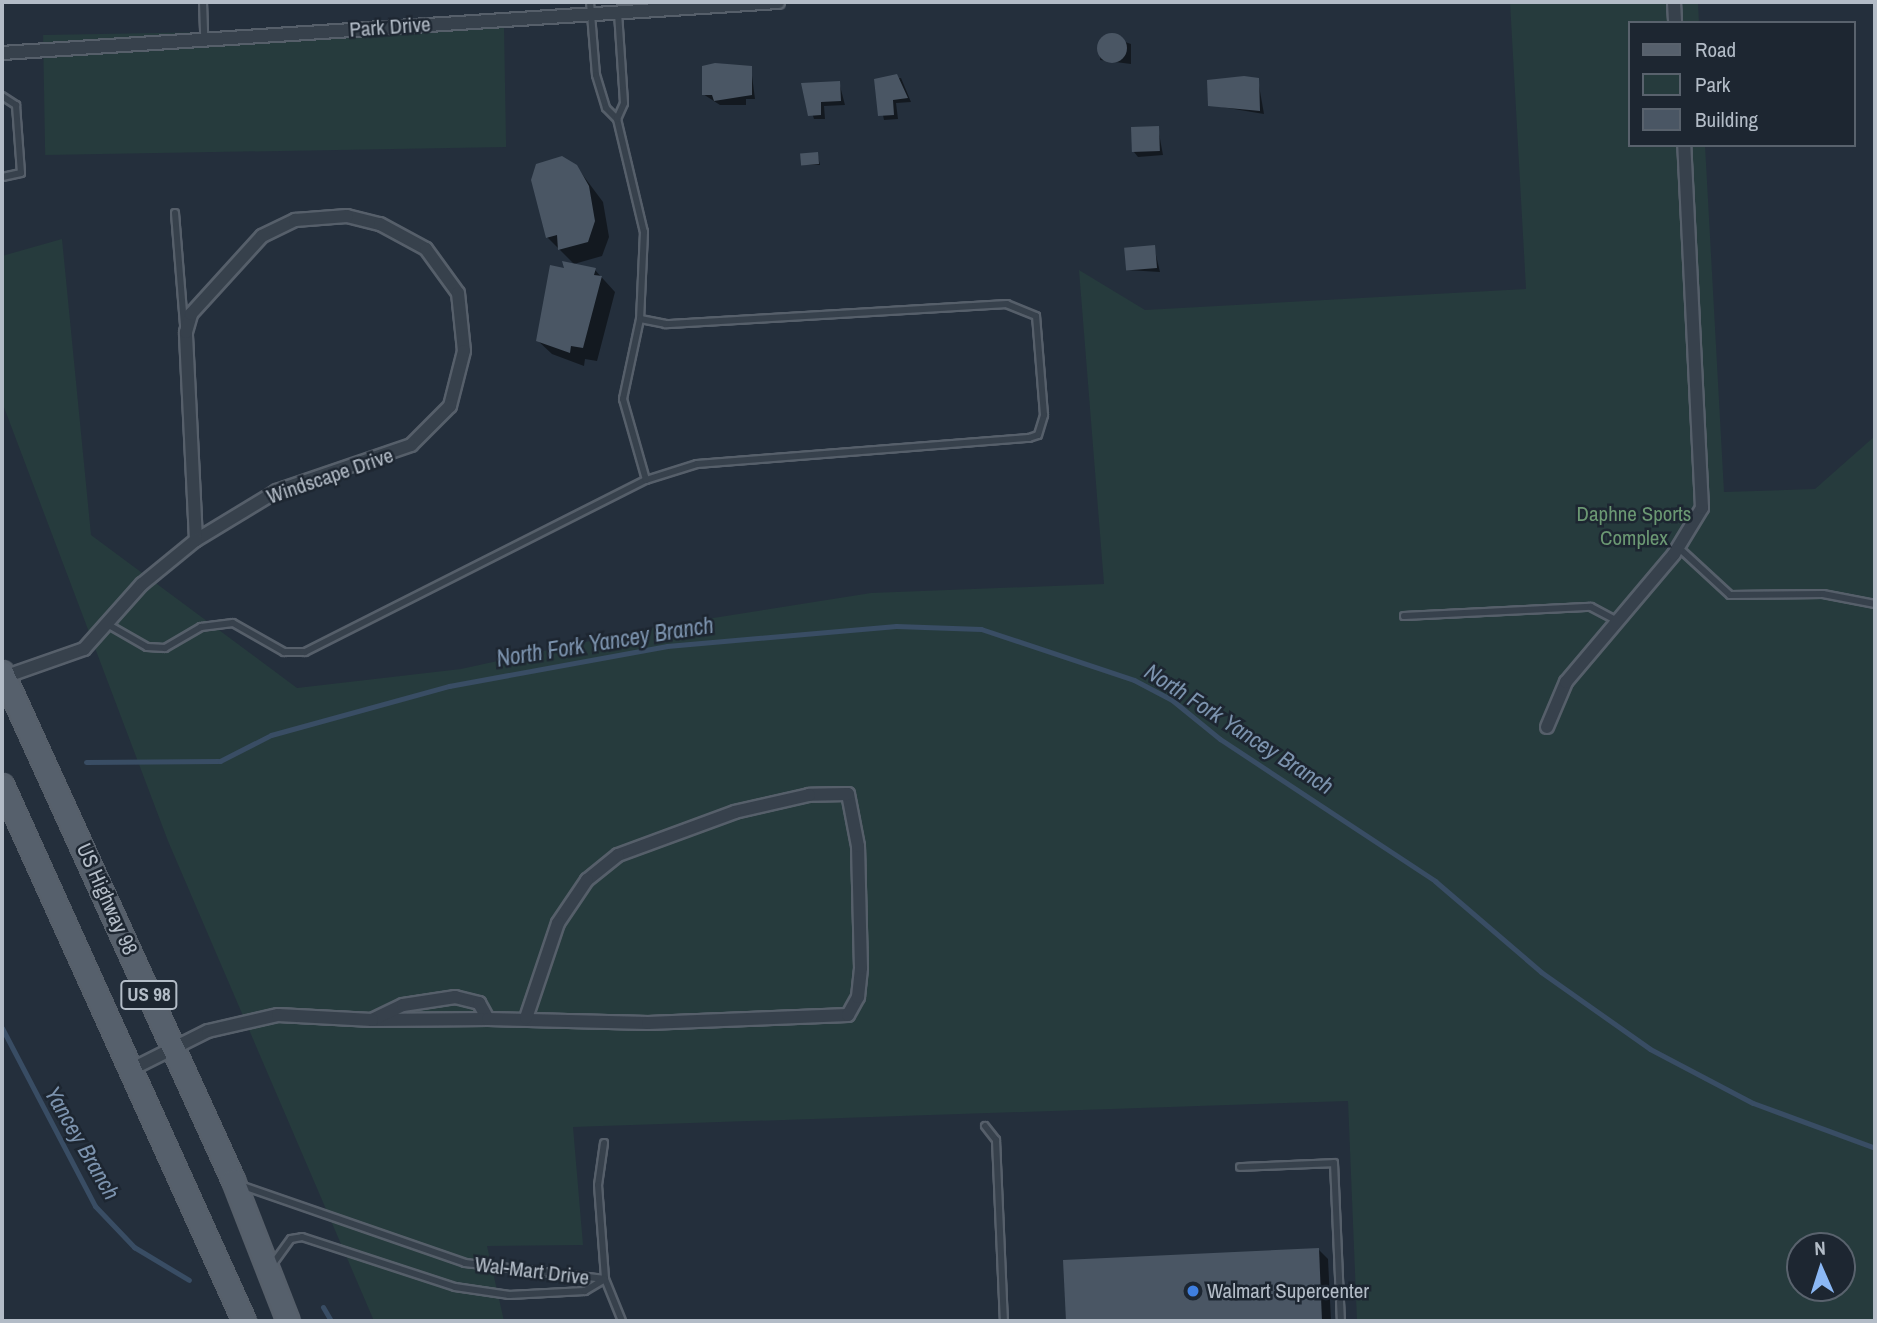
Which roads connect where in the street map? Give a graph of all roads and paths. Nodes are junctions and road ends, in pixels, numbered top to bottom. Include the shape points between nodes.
1 (203, 2) edge
2 (778, 2) edge
3 (1674, 2) edge
4 (718, 4) edge
5 (645, 6) edge
6 (591, 8) edge
7 (618, 12) junction
8 (1675, 21) edge
9 (204, 38) junction
10 (2, 53) edge
11 (2, 96) edge
12 (617, 119) junction
13 (1684, 147) edge
14 (2, 177) edge
15 (175, 214) dead end
16 (640, 320) junction
17 (186, 332) junction
18 (646, 480) junction
19 (196, 540) junction
20 (1679, 548) junction
21 (1875, 604) edge
22 (1404, 616) dead end
23 (1615, 620) junction
24 (107, 624) junction
25 (3, 674) edge
26 (1547, 727) dead end
27 (2, 785) edge
28 (526, 1018) junction
29 (488, 1019) junction
30 (372, 1020) junction
31 (174, 1051) junction
32 (132, 1069) junction
33 (985, 1126) dead end
34 (604, 1143) dead end
35 (1240, 1167) dead end
36 (233, 1180) junction
37 (267, 1273) junction
38 (604, 1279) junction
39 (244, 1321) edge
40 (288, 1321) edge
41 (622, 1321) edge
42 (1004, 1321) edge
43 (1341, 1321) edge

1 - 9 lane
2 - 4 street, Park Drive
3 - 8 street
4 - 5 street, Park Drive
5 - 7 street, Park Drive
6 - 7 street, Park Drive
6 - 9 street, Park Drive
6 - 12 lane via 596,75 606,108
7 - 12 lane via 624,103
9 - 10 street, Park Drive
11 - 14 lane via 16,105 21,173
12 - 16 lane via 644,232
13 - 20 street via 1706,485 1702,508
15 - 17 lane
16 - 18 lane via 623,399
16 - 18 lane via 666,324 1019,304 1039,326 1044,401 1042,426 1030,438 697,464
17 - 19 street
17 - 19 street, Windscape Drive via 191,314 262,236 295,220 347,216 396,230 439,261 458,293 465,331 458,388 426,435 384,457 277,491
18 - 24 lane via 305,652 284,652 233,623 201,627 164,648 147,646
19 - 24 street, Windscape Drive
20 - 21 lane via 1730,595 1823,594
20 - 23 street
22 - 23 lane via 1591,607
23 - 26 street via 1566,682
24 - 25 street, Windscape Drive via 85,649
25 - 31 main road, US Highway 98 / US 98
27 - 32 main road, US 98
28 - 28 street via 648,1023 848,1015 858,997 861,968 858,846 848,794 809,795 735,812 618,855 587,880 558,923
28 - 29 street
29 - 30 street
29 - 30 street via 479,1003 454,997 403,1005
30 - 31 street via 278,1015 208,1031
31 - 32 street
31 - 36 main road, US Highway 98 / US 98
32 - 39 main road, US 98
33 - 42 lane via 996,1140
34 - 38 lane via 598,1185
35 - 43 lane via 1334,1163
36 - 37 main road, US Highway 98 / US 98
36 - 38 lane, Wal-Mart Drive via 255,1194 465,1263
37 - 38 lane, Wal-Mart Drive via 291,1239 302,1237 455,1287 509,1295 585,1291
37 - 40 main road, US Highway 98 / US 98
38 - 41 lane

